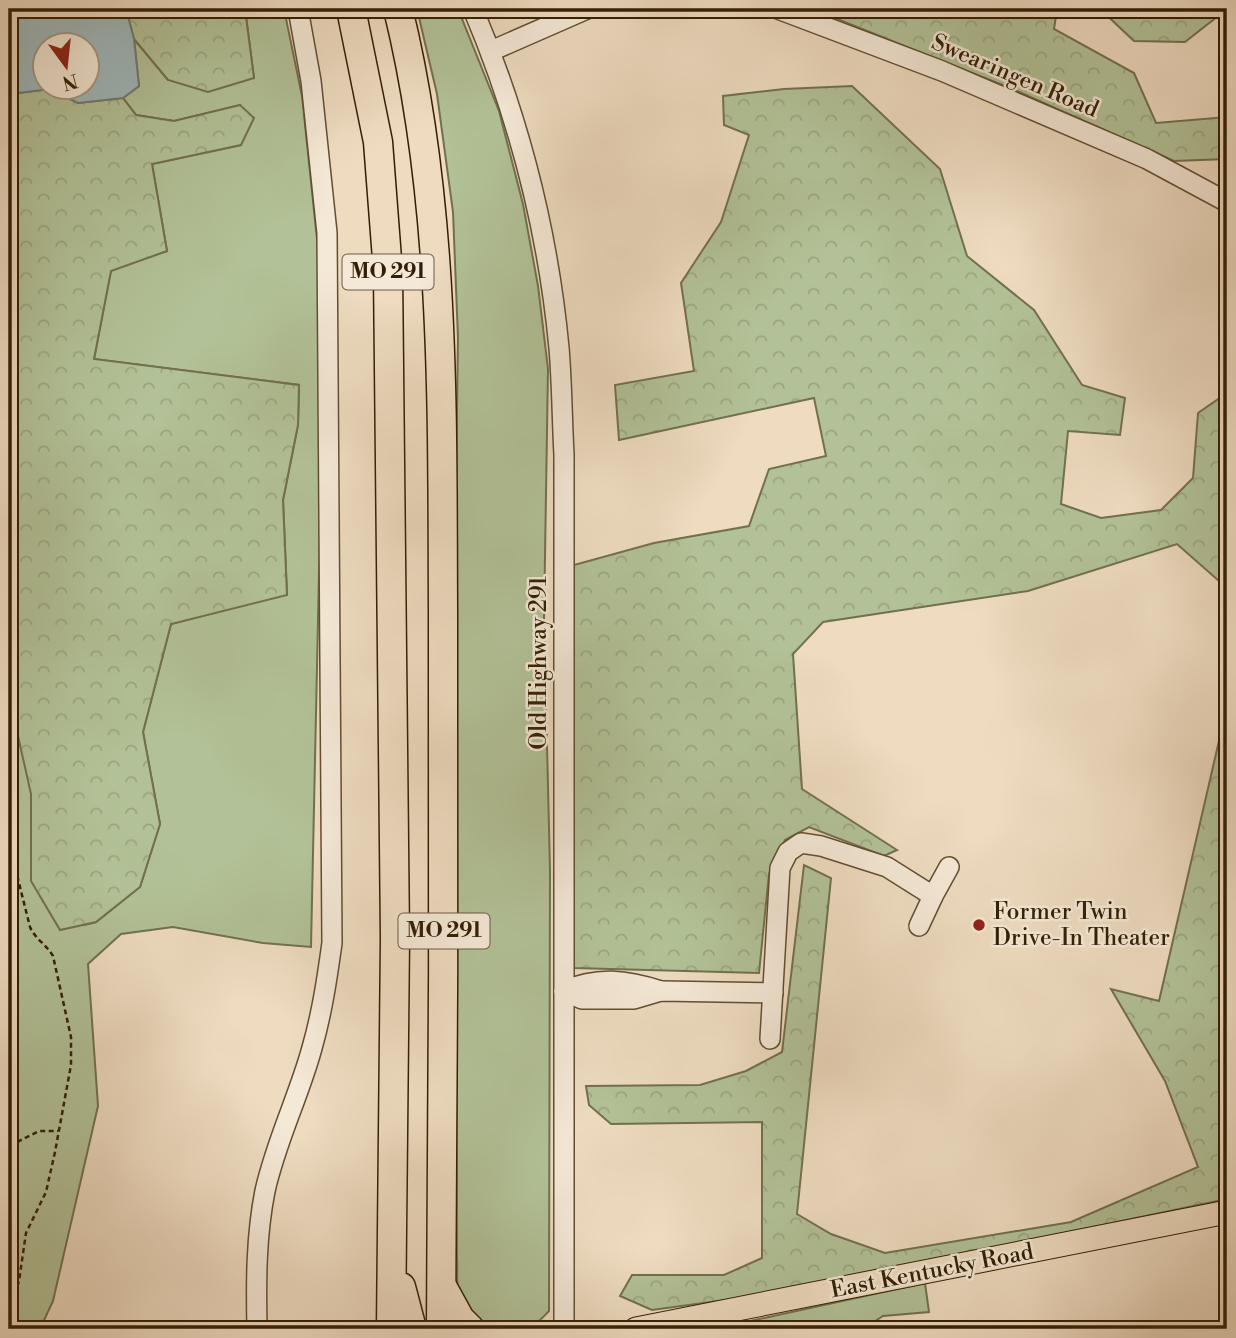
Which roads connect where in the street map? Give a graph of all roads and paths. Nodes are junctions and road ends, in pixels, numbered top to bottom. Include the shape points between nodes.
1 (298, 9) edge
2 (351, 9) edge
3 (398, 9) edge
4 (473, 9) edge
5 (587, 9) edge
6 (778, 9) edge
7 (491, 51) junction
8 (1227, 202) edge
9 (9, 795) edge
10 (9, 817) edge
11 (9, 843) edge
12 (948, 867) dead end
13 (933, 896) junction
14 (919, 926) dead end
15 (564, 991) junction
16 (773, 993) junction
17 (770, 1039) dead end
18 (58, 1131) junction
19 (9, 1138) edge
20 (19, 1141) junction
21 (9, 1155) edge
22 (1227, 1212) edge
23 (442, 1283) junction
24 (9, 1313) edge
25 (396, 1327) edge
26 (257, 1329) edge
27 (441, 1329) edge
28 (470, 1329) edge
29 (564, 1329) edge
30 (636, 1329) edge

1 - 26 street via 313,93 327,233 332,943 312,1051 277,1144 265,1191 258,1237
2 - 25 highway, MO 291 via 378,142 388,272
3 - 23 highway, MO 291 via 421,137 442,396
4 - 7 street, Old Highway 291
5 - 7 street
6 - 8 street, Swearingen Road via 942,71 1134,153
7 - 15 street, Old Highway 291 via 529,170 544,237 559,350 564,454
9 - 10 path
11 - 18 path via 30,928 52,956 71,1037 71,1065
12 - 13 street
13 - 14 street
13 - 16 street via 887,867 801,843 788,852 780,868
15 - 16 street via 582,999 634,999 661,991
15 - 29 street, Old Highway 291
16 - 17 street
18 - 20 path via 39,1131
18 - 24 path via 46,1192 26,1233
19 - 20 path
20 - 21 path
22 - 30 main road, East Kentucky Road
23 - 27 highway, MO 291
23 - 28 highway via 447,1298

